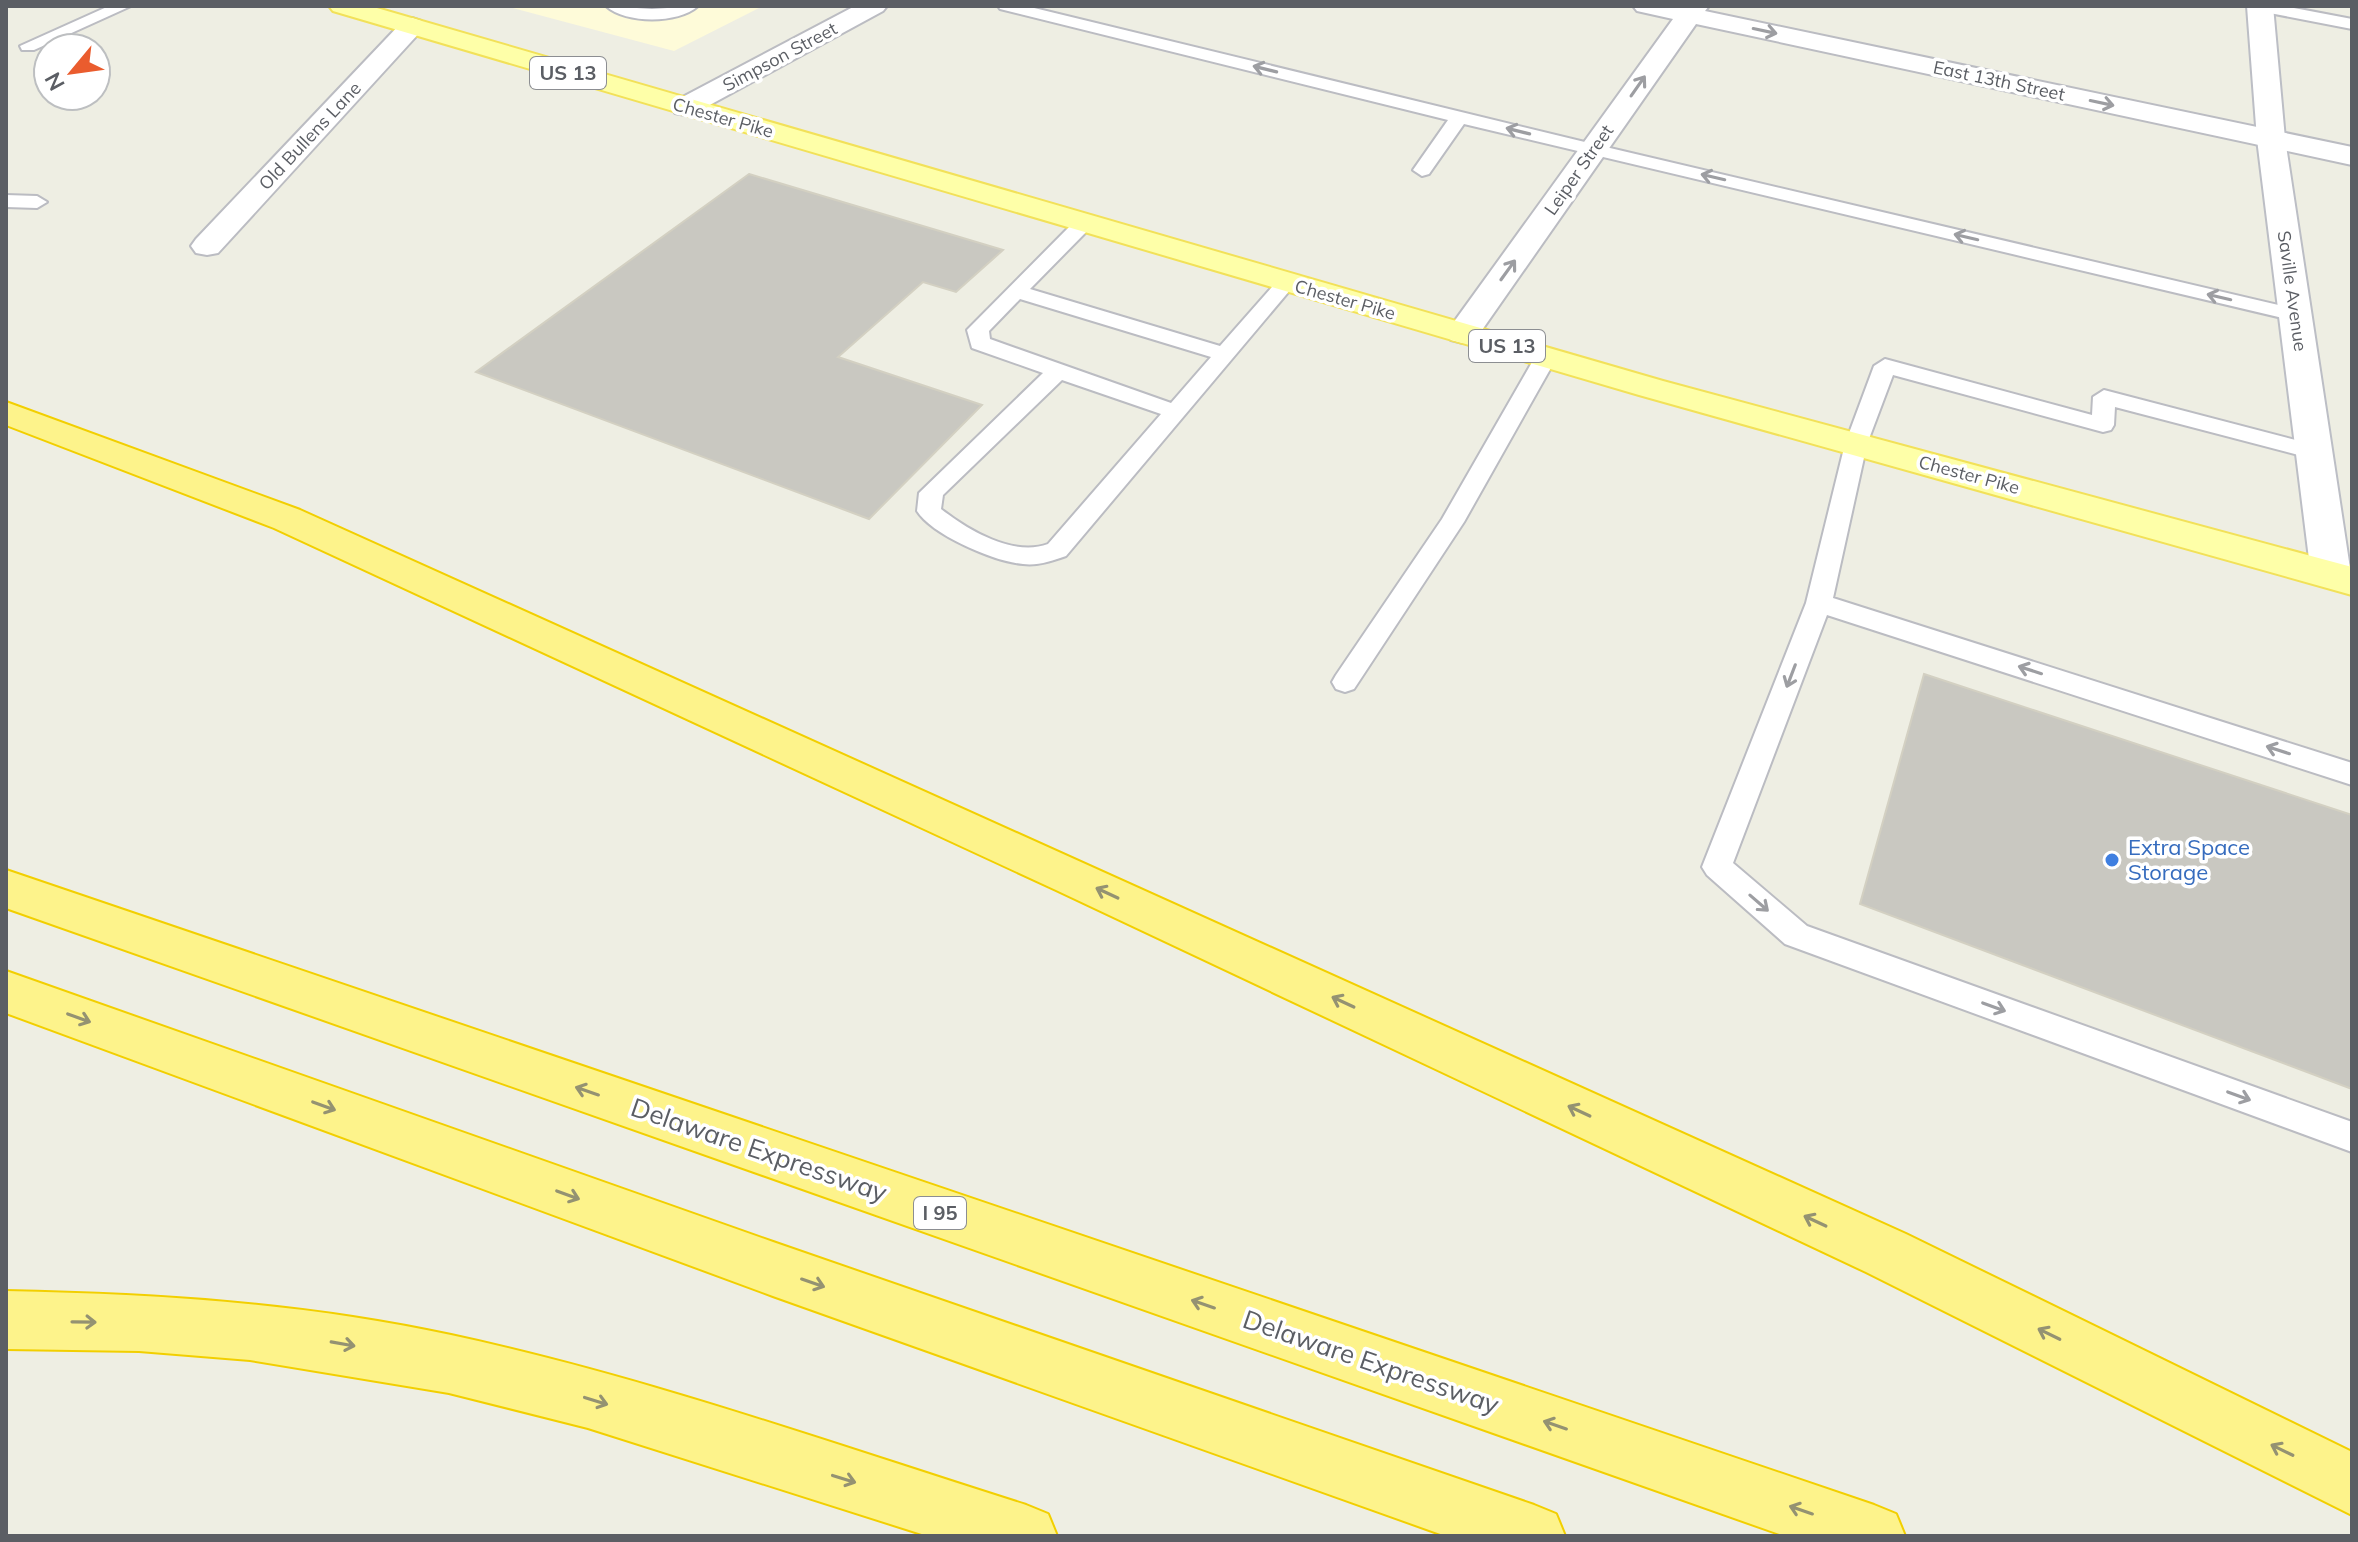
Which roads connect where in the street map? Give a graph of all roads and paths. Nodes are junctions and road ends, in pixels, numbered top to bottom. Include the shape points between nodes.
1 (85, 6) edge
2 (123, 6) edge
3 (342, 6) edge
4 (614, 6) edge
5 (690, 6) edge
6 (874, 6) edge
7 (1006, 6) edge
8 (1646, 6) edge
9 (2259, 6) edge
10 (1692, 10) edge
11 (2352, 24) edge
12 (412, 26) junction
13 (685, 107) junction
14 (1460, 116) junction
15 (2271, 139) junction
16 (1593, 150) junction
17 (2352, 156) edge
18 (1422, 170) dead end
19 (6, 201) edge
20 (37, 202) dead end
21 (1083, 224) junction
22 (207, 246) dead end
23 (1286, 283) junction
24 (1016, 291) junction
25 (2295, 315) junction
26 (1463, 333) junction
27 (1225, 354) junction
28 (1546, 357) junction
29 (1058, 371) junction
30 (1176, 412) junction
31 (6, 413) edge
32 (1856, 444) junction
33 (2314, 452) junction
34 (2342, 578) edge
35 (1819, 603) junction
36 (1345, 682) dead end
37 (2352, 774) edge
38 (6, 889) edge
39 (6, 992) edge
40 (2352, 1137) edge
41 (6, 1320) edge
42 (2352, 1484) edge
43 (1026, 1536) edge
44 (1534, 1536) edge
45 (1874, 1536) edge

1 - 2 lane via 24,40
3 - 12 main road, Chester Pike / US 13
4 - 5 lane via 644,16
6 - 13 street, Simpson Street
14 -> 7 lane
8 - 10 street, East 13th Street
9 - 11 lane
9 - 15 street, Saville Avenue
10 -> 15 street, East 13th Street
16 -> 10 street, Leiper Street
12 - 13 main road, Chester Pike / US 13
12 - 22 street, Old Bullens Lane
13 - 21 main road, Chester Pike / US 13
16 -> 14 lane
14 - 18 lane
15 - 17 street, East 13th Street
15 - 25 street, Saville Avenue
25 -> 16 lane
26 -> 16 street, Leiper Street
19 - 20 lane
21 - 23 main road, Chester Pike / US 13
21 - 24 lane
23 - 26 main road, Chester Pike / US 13
23 - 27 lane
24 - 27 lane
24 - 29 lane via 978,330 980,343
25 - 33 street, Saville Avenue
26 - 28 main road, Chester Pike / US 13
27 - 30 lane
28 - 32 main road, Chester Pike / US 13
28 - 36 lane via 1452,522
29 - 30 lane
29 - 30 lane via 931,493 929,511 940,523 1016,556 1057,550
42 -> 31 highway via 1886,1253 1057,870 287,519
32 - 33 lane via 1885,366 2103,425 2104,397
32 - 34 main road, Chester Pike / US 13
32 - 35 lane
33 - 34 street, Saville Avenue
37 -> 35 lane
35 -> 40 lane via 1717,867 1796,935
45 -> 38 highway, Delaware Expressway / I 95
39 -> 44 highway
41 -> 43 highway via 250,1331 449,1364 588,1398

